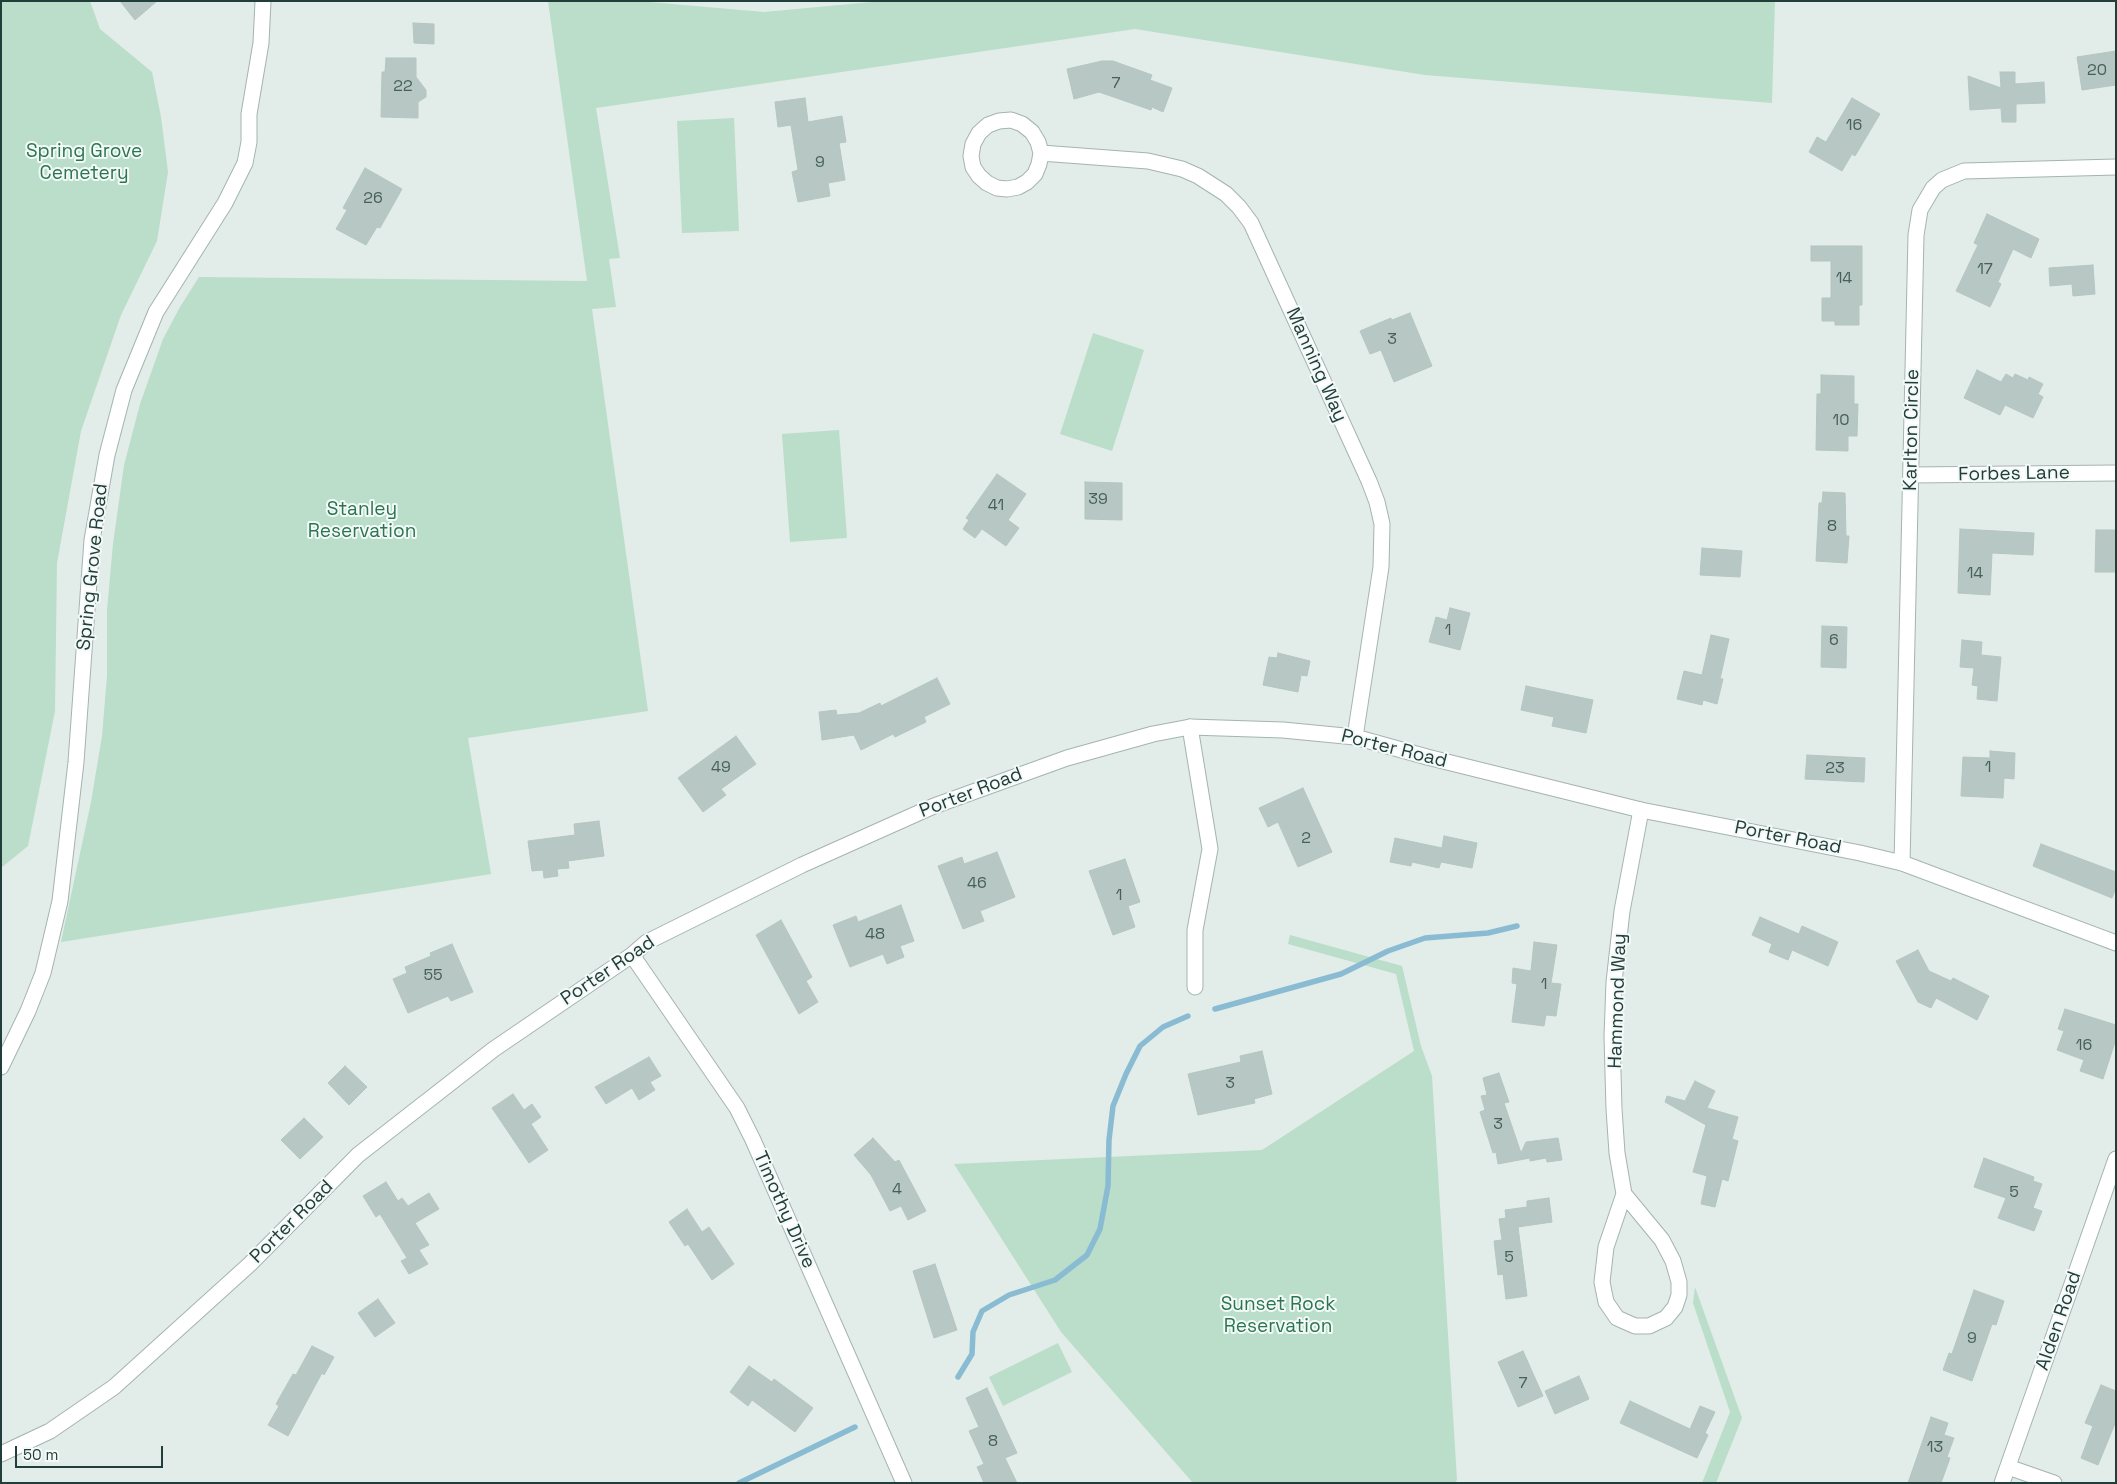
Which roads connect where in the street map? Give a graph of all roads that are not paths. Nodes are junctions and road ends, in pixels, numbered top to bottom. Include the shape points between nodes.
1 (263, 1) edge
2 (1040, 154) junction
3 (2116, 167) edge
4 (2116, 473) edge
5 (1911, 475) junction
6 (1190, 727) junction
7 (1355, 737) junction
8 (1641, 810) junction
9 (1902, 863) junction
10 (2116, 943) edge
11 (632, 955) junction
12 (1195, 987) dead end
13 (1, 1067) edge
14 (2116, 1159) edge
15 (1624, 1194) junction
16 (1, 1454) edge
17 (2008, 1467) junction
18 (904, 1483) edge
19 (2002, 1483) edge
20 (2054, 1483) edge

1 - 13 street, Spring Grove Road via 245,163 223,208 156,312 124,390 107,455 92,540 76,762 60,900 43,973
2 - 2 street via 1035,174 1018,187 1007,189 996,188 979,176 971,156 978,133 993,123 1011,120 1032,132
2 - 7 street, Manning Way via 1148,161 1182,170 1226,194 1251,223 1369,482 1382,524 1381,567
3 - 5 street, Karlton Circle via 1964,171 1942,180 1926,198 1920,210 1916,235
4 - 5 street, Forbes Lane
5 - 9 street, Karlton Circle
6 - 7 street, Porter Road via 1283,730
6 - 11 street, Porter Road via 1066,758 934,806 802,865 647,942
6 - 12 street via 1210,849 1195,930
7 - 8 street, Porter Road
8 - 9 street, Porter Road
8 - 15 street, Hammond Way via 1622,911 1614,982 1614,1109
9 - 10 street, Porter Road
11 - 16 street, Porter Road via 494,1049 358,1155 250,1264 114,1387 50,1431
11 - 18 street, Timothy Drive via 737,1108
14 - 17 street, Alden Road
15 - 15 street, Hammond Way via 1662,1240 1674,1261 1679,1282 1678,1301 1671,1313 1649,1326 1623,1322 1608,1308 1604,1296 1604,1258
17 - 19 street, Alden Road
17 - 20 street

